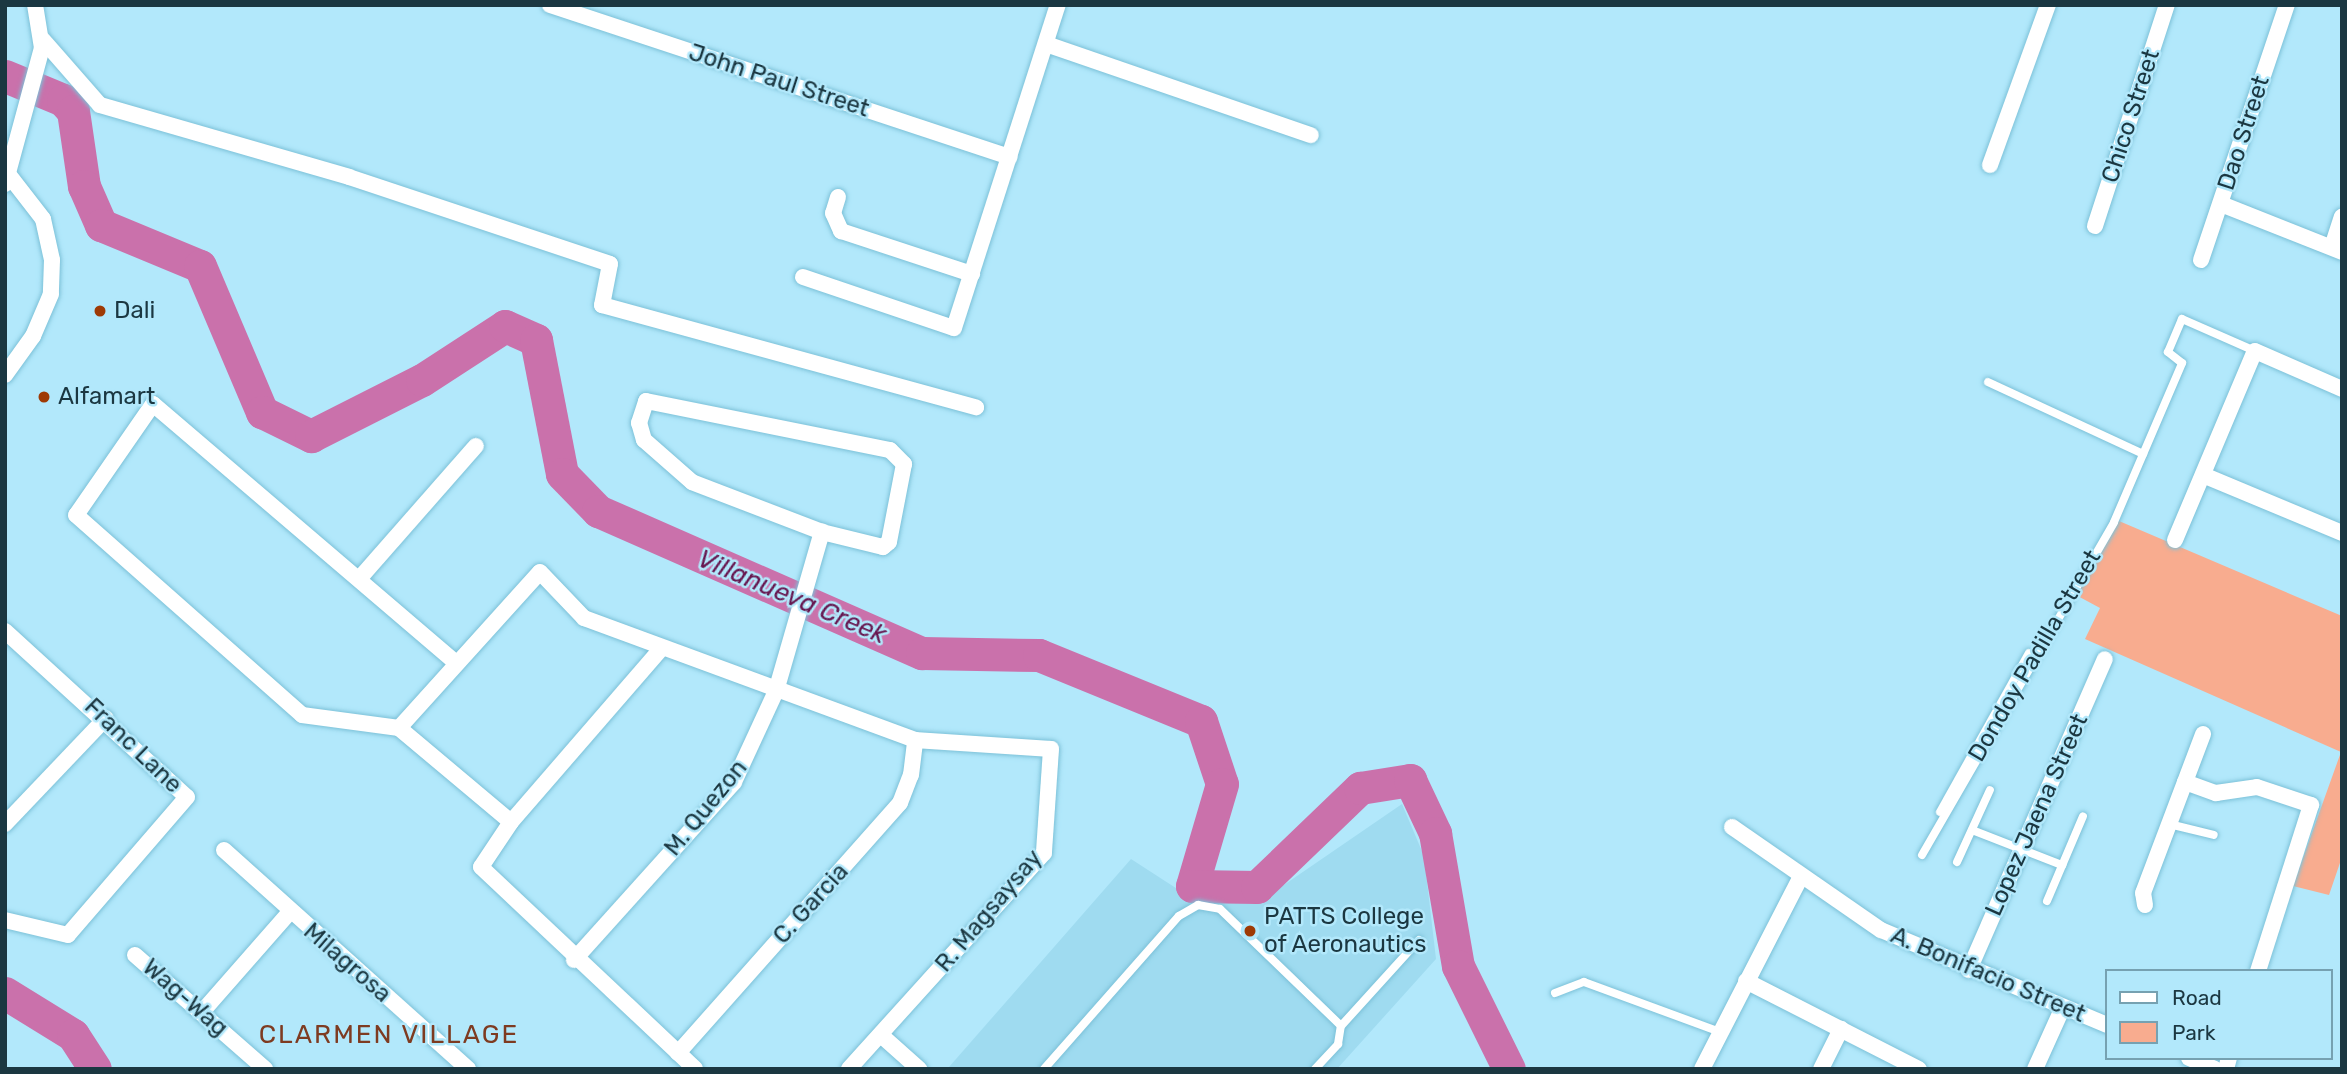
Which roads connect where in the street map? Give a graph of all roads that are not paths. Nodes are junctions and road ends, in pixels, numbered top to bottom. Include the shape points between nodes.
1 (35, 5) edge
2 (550, 5) edge
3 (1058, 5) edge
4 (2048, 5) edge
5 (2167, 5) edge
6 (2287, 5) edge
7 (43, 40) junction
8 (1046, 44) junction
9 (1311, 135) dead end
10 (1009, 157) junction
11 (1990, 165) dead end
12 (8, 175) edge
13 (838, 197) dead end
14 (2221, 204) junction
15 (2342, 217) edge
16 (2095, 226) dead end
17 (2337, 250) edge
18 (2201, 260) dead end
19 (972, 274) junction
20 (803, 277) dead end
21 (2255, 351) junction
22 (5, 375) edge
23 (1988, 382) dead end
24 (2342, 389) edge
25 (976, 407) dead end
26 (476, 446) dead end
27 (2143, 454) junction
28 (2203, 475) junction
29 (822, 532) junction
30 (2342, 533) edge
31 (2175, 540) dead end
32 (359, 579) junction
33 (5, 631) edge
34 (660, 650) junction
35 (2105, 659) dead end
36 (455, 662) junction
37 (776, 691) junction
38 (106, 718) junction
39 (399, 728) junction
40 (2203, 734) dead end
41 (915, 740) junction
42 (2185, 782) junction
43 (1990, 790) dead end
44 (2083, 816) dead end
45 (511, 822) junction
46 (5, 824) edge
47 (2169, 824) junction
48 (1732, 827) dead end
49 (1972, 830) junction
50 (2214, 835) dead end
51 (224, 850) dead end
52 (2022, 850) junction
53 (1922, 855) dead end
54 (1957, 862) dead end
55 (2063, 865) junction
56 (1801, 876) junction
57 (2047, 901) dead end
58 (2145, 905) dead end
59 (289, 912) junction
60 (5, 920) edge
61 (1419, 940) dead end
62 (135, 955) dead end
63 (574, 960) junction
64 (2259, 969) edge
65 (1969, 970) junction
66 (1746, 981) junction
67 (1555, 993) dead end
68 (2063, 1007) junction
69 (202, 1012) junction
70 (2106, 1025) edge
71 (1341, 1026) junction
72 (1841, 1029) junction
73 (1720, 1032) junction
74 (882, 1036) junction
75 (678, 1053) junction
76 (2194, 1060) edge
77 (265, 1069) edge
78 (468, 1069) edge
79 (695, 1069) edge
80 (849, 1069) edge
81 (919, 1069) edge
82 (1044, 1069) edge
83 (1315, 1069) edge
84 (1702, 1069) edge
85 (1821, 1069) edge
86 (1919, 1069) edge
87 (2035, 1069) edge
88 (2215, 1069) edge

1 - 7 street
2 - 10 street, John Paul Street
3 - 8 street
4 - 11 street
5 - 16 street, Chico Street
6 - 14 street, Dao Street
7 - 12 street via 31,105
7 - 25 street via 100,105 349,177 610,264 602,304
8 - 9 street
8 - 10 street
10 - 19 street
12 - 22 street via 43,219 51,294
13 - 19 street via 833,213 841,231
14 - 17 street
14 - 18 street, Dao Street
15 - 17 street
19 - 20 street via 954,328
21 - 24 street, Dondoy Padilla Street
21 - 27 lane, Dondoy Padilla Street via 2182,318 2168,352 2182,363
21 - 28 street
23 - 27 lane
26 - 32 street
27 - 53 lane, Dondoy Padilla Street via 2113,522 2081,570
28 - 30 street
28 - 31 street
29 - 29 street via 692,482 644,440 639,423 646,401 898,456 904,464 889,542 883,547
29 - 37 street, M. Quezon
32 - 36 street
32 - 39 street via 153,404 76,515 302,715
33 - 38 street, Franc Lane
34 - 36 street, R. Magsaysay via 584,618 540,572
34 - 37 street, R. Magsaysay
34 - 45 street
35 - 52 street, Lopez Jaena Street
36 - 39 street
37 - 41 street, R. Magsaysay
37 - 63 street, M. Quezon via 734,782
38 - 46 street
38 - 60 street, Franc Lane via 187,797 68,935
39 - 45 street
40 - 42 street
41 - 74 street, R. Magsaysay via 1051,749 1044,853
41 - 75 street, C. Garcia via 911,775 900,803
42 - 47 street
42 - 64 street via 2216,793 2257,786 2311,805
43 - 49 lane
44 - 55 lane
45 - 63 street via 482,860 484,876
47 - 50 lane
47 - 58 street via 2143,894
48 - 56 street, A. Bonifacio Street
49 - 52 lane
49 - 54 lane
51 - 59 street, Milagrosa
52 - 55 lane
52 - 65 street, Lopez Jaena Street
55 - 57 lane
56 - 65 street, A. Bonifacio Street via 1881,930
56 - 66 street
59 - 69 street, Milagrosa
59 - 78 street, Milagrosa
61 - 71 lane
62 - 69 street, Wag-Wag
63 - 75 street
65 - 68 street, A. Bonifacio Street
66 - 72 street
66 - 73 street
67 - 73 lane via 1584,982
68 - 70 street, A. Bonifacio Street
68 - 87 street
69 - 77 street, Wag-Wag
71 - 82 lane via 1220,909 1198,905 1179,916
71 - 83 lane via 1338,1044
72 - 85 street
72 - 86 street
73 - 84 street
74 - 80 street, R. Magsaysay
74 - 81 street
75 - 79 street
76 - 88 street

